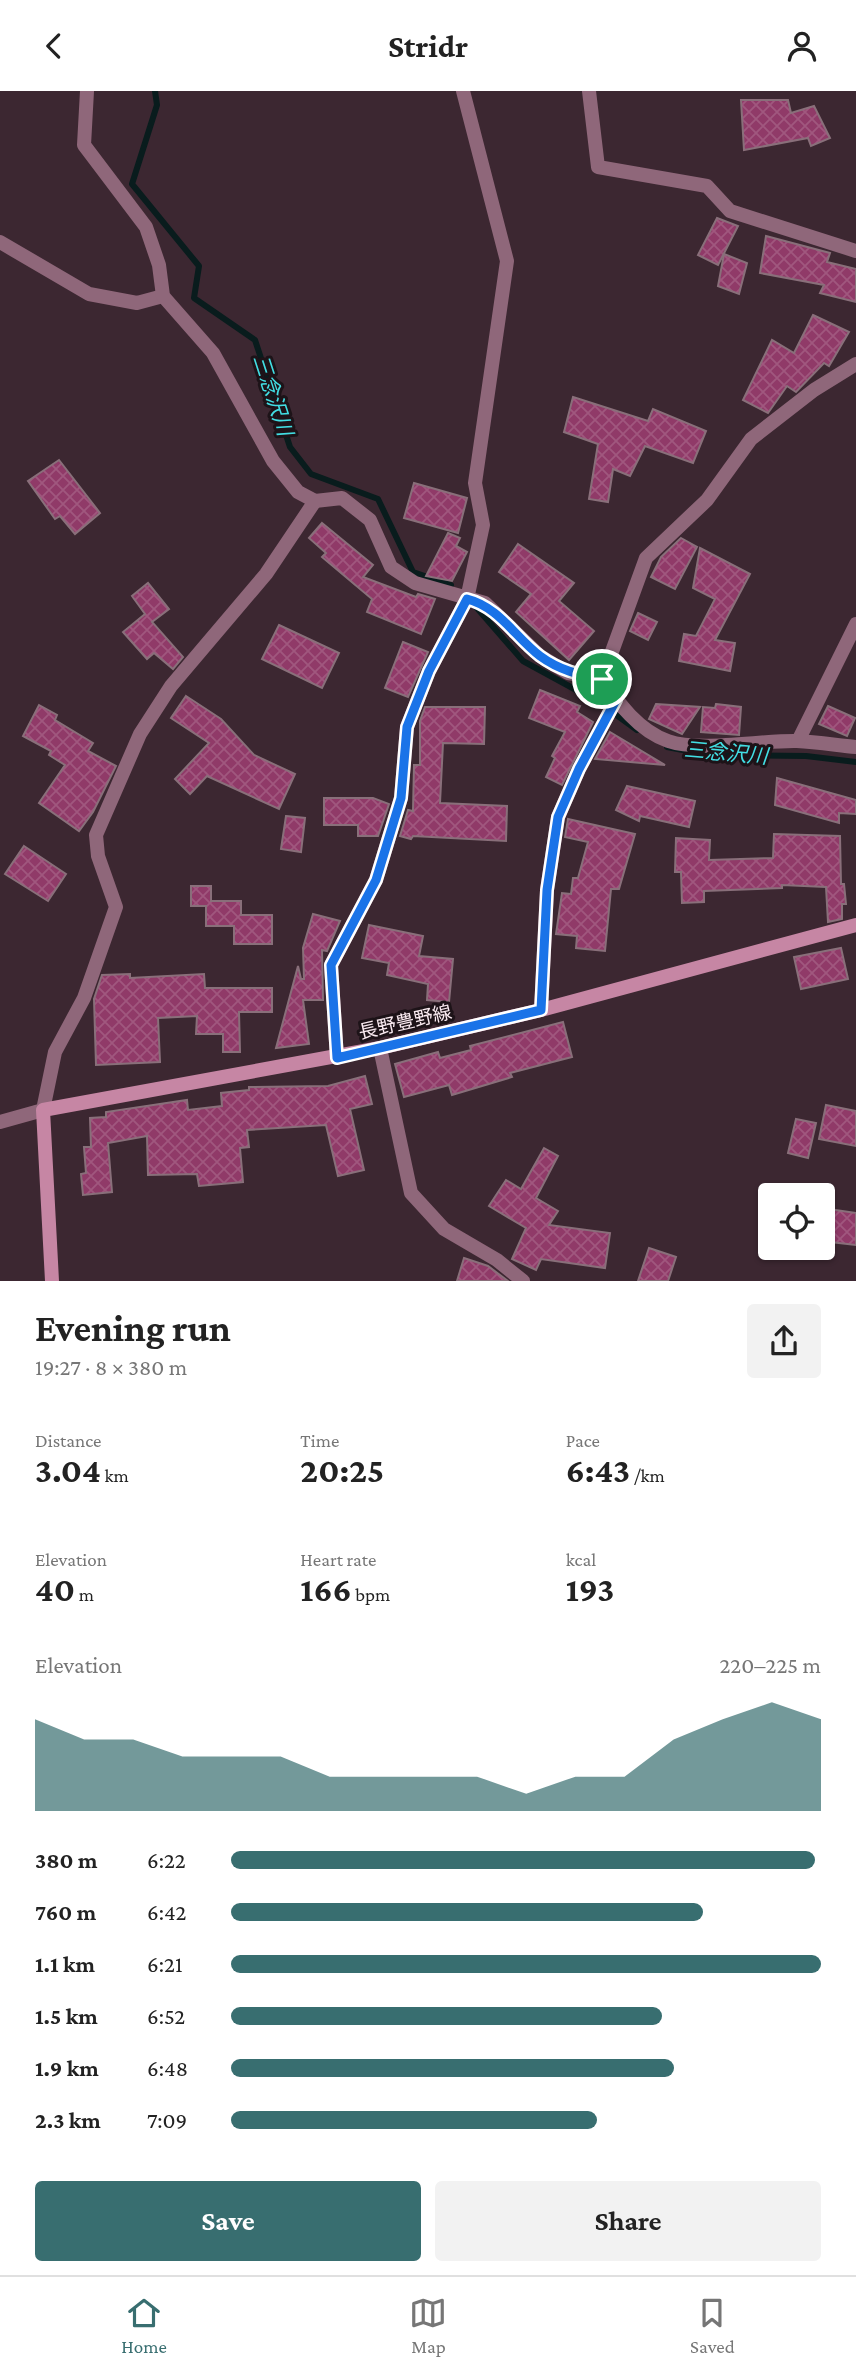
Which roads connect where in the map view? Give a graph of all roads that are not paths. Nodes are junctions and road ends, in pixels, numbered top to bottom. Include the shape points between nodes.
1 (87, 91) edge
2 (463, 91) edge
3 (590, 91) edge
4 (0, 242) edge
5 (856, 251) edge
6 (163, 296) junction
7 (856, 364) edge
8 (315, 501) junction
9 (467, 599) junction
10 (856, 624) edge
11 (602, 679) junction
12 (612, 708) junction
13 (798, 741) junction
14 (856, 747) edge
15 (856, 925) edge
16 (541, 1010) junction
17 (380, 1048) junction
18 (337, 1058) junction
19 (43, 1110) junction
20 (0, 1122) edge
21 (52, 1281) edge
22 (523, 1281) edge

1 - 6 street via 84,145 146,227 159,265
2 - 9 street via 507,261 475,483 483,525
3 - 5 street via 598,167 707,186 730,211
4 - 6 street via 89,293 137,303
6 - 8 street via 213,353 273,461 298,492
7 - 11 street via 751,439 707,500 646,558
8 - 9 street via 342,498 370,520 391,567 415,583
8 - 19 street via 266,574 171,687 141,734 96,835 116,907 84,998 55,1052
9 - 11 street via 485,603 540,656 568,673
9 - 18 street via 429,671 407,727 401,798 376,880 331,965
10 - 13 street
11 - 12 street
12 - 13 street via 669,741
12 - 16 street via 558,817 547,890
13 - 14 street
15 - 16 main road, 長野豊野線
16 - 17 main road, 長野豊野線
17 - 18 main road, 長野豊野線
17 - 22 street via 411,1193 443,1229 497,1259
18 - 19 main road, 長野豊野線
19 - 20 street
19 - 21 main road

